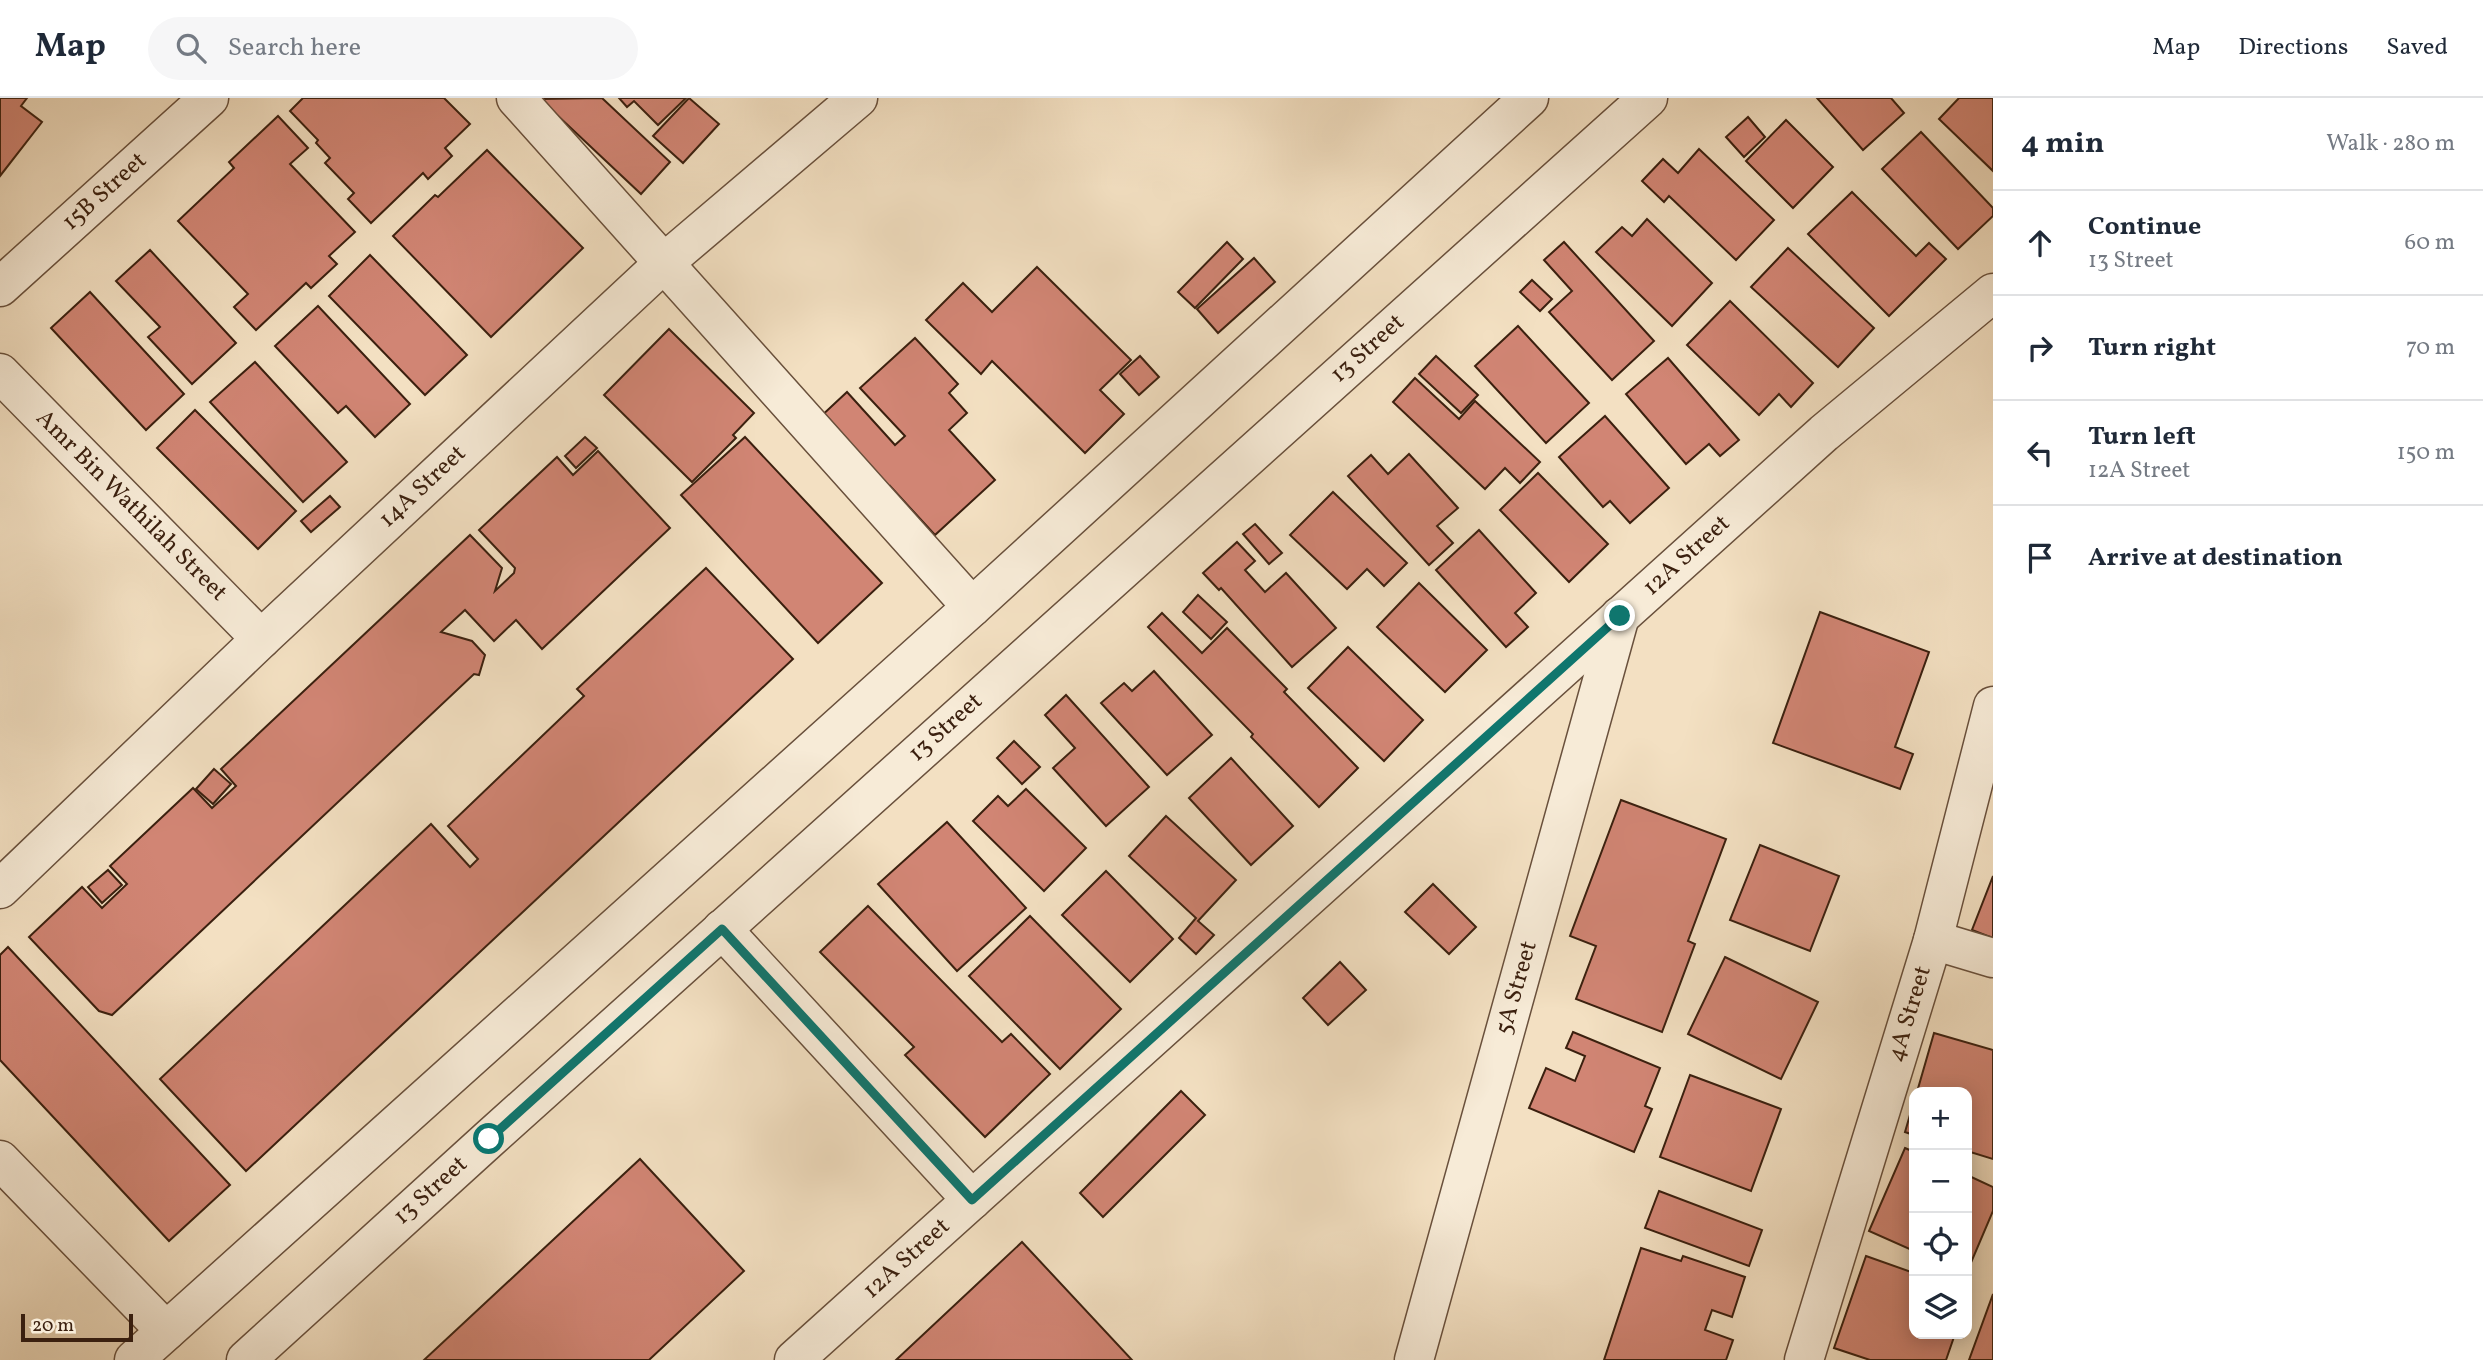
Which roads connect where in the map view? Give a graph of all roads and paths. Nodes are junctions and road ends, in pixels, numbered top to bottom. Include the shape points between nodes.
1 (209, 98) edge
2 (516, 98) edge
3 (858, 98) edge
4 (1529, 98) edge
5 (1648, 98) edge
6 (665, 262) junction
7 (0, 287) edge
8 (1993, 293) edge
9 (0, 373) edge
10 (972, 607) junction
11 (1620, 616) junction
12 (261, 639) junction
13 (1993, 706) edge
14 (0, 889) edge
15 (722, 929) junction
16 (1933, 940) junction
17 (1993, 958) edge
18 (0, 1160) edge
19 (972, 1200) junction
20 (166, 1332) junction
21 (134, 1360) edge
22 (246, 1360) edge
23 (794, 1360) edge
24 (1414, 1360) edge
25 (1804, 1360) edge

1 - 7 street, 15B Street
2 - 6 street
3 - 6 street, 14A Street
4 - 10 street
5 - 15 street, 13 Street
6 - 10 street
6 - 12 street, 14A Street
8 - 11 street, 12A Street via 1824,433
9 - 12 street, Amr Bin Wathilah Street
10 - 20 street
11 - 19 street, 12A Street
11 - 24 street, 5A Street
12 - 14 street, 14A Street
13 - 16 street, 4A Street
15 - 19 street
15 - 22 street, 13 Street
16 - 17 street
16 - 25 street, 4A Street
18 - 20 street
19 - 23 street, 12A Street
20 - 21 street

